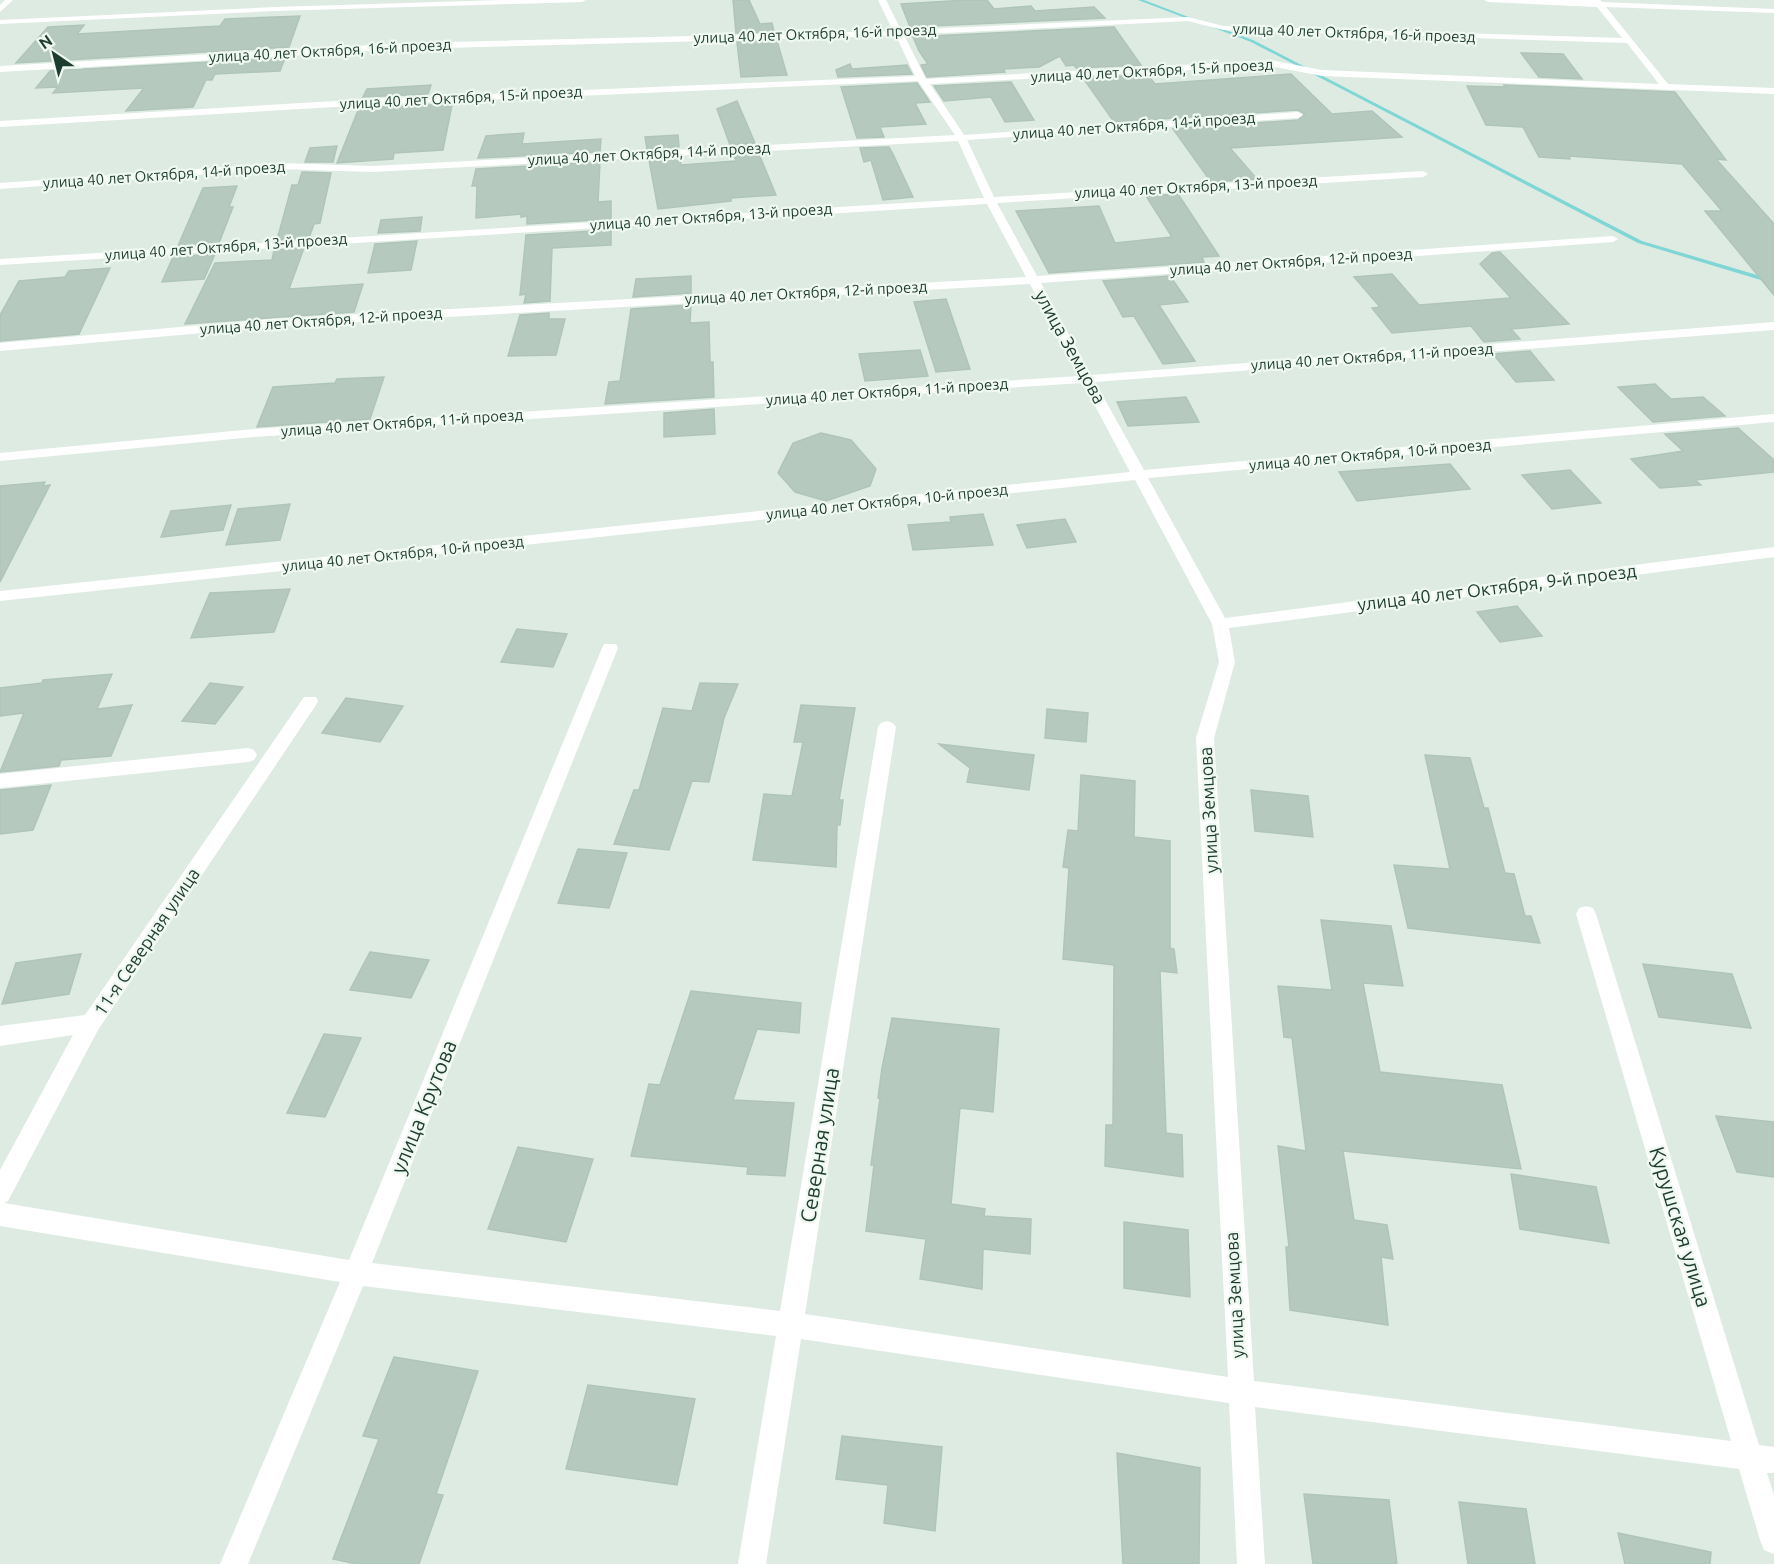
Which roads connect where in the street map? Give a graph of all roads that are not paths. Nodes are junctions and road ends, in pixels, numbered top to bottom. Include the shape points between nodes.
1 (9, 0) edge
2 (582, 0) edge
3 (882, 0) edge
4 (1488, 0) edge
5 (1598, 2) edge
6 (0, 10) edge
7 (1774, 11) edge
8 (0, 22) edge
9 (900, 33) junction
10 (1630, 41) junction
11 (0, 69) edge
12 (923, 80) junction
13 (1666, 87) junction
14 (1774, 91) edge
15 (1298, 115) dead end
16 (0, 124) edge
17 (961, 138) junction
18 (1423, 174) dead end
19 (0, 186) edge
20 (990, 200) junction
21 (1613, 239) dead end
22 (0, 262) edge
23 (1033, 280) junction
24 (1774, 326) edge
25 (0, 347) edge
26 (1088, 379) junction
27 (1774, 418) edge
28 (0, 457) edge
29 (1139, 476) junction
30 (1774, 552) edge
31 (0, 596) edge
32 (1220, 624) junction
33 (610, 648) dead end
34 (310, 701) dead end
35 (887, 727) dead end
36 (248, 755) dead end
37 (0, 781) edge
38 (1586, 914) dead end
39 (91, 1023) junction
40 (0, 1036) edge
41 (0, 1193) edge
42 (0, 1214) edge
43 (356, 1273) junction
44 (791, 1325) junction
45 (1240, 1392) junction
46 (1749, 1456) junction
47 (1774, 1460) edge
48 (1774, 1539) edge
49 (234, 1564) edge
50 (752, 1564) edge
51 (1251, 1564) edge

1 - 6 street
2 - 8 street
3 - 9 street, улица Земцова
4 - 5 street
5 - 7 street
5 - 10 street
9 - 10 street, улица 40 лет Октября, 16-й проезд via 1188,19 1223,28
9 - 11 street, улица 40 лет Октября, 16-й проезд via 408,46
9 - 12 street, улица Земцова
10 - 13 street
12 - 13 street, улица 40 лет Октября, 15-й проезд via 1270,63 1322,73
12 - 16 street, улица 40 лет Октября, 15-й проезд via 381,101
12 - 17 street, улица Земцова
13 - 14 street, улица 40 лет Октября, 15-й проезд
15 - 17 street, улица 40 лет Октября, 14-й проезд
17 - 19 street, улица 40 лет Октября, 14-й проезд via 372,169 279,166
17 - 20 street, улица Земцова
18 - 20 street, улица 40 лет Октября, 13-й проезд
20 - 22 street, улица 40 лет Октября, 13-й проезд
20 - 23 street, улица Земцова
21 - 23 street, улица 40 лет Октября, 12-й проезд
23 - 25 street, улица 40 лет Октября, 12-й проезд via 270,323
23 - 26 street, улица Земцова
24 - 26 street, улица 40 лет Октября, 11-й проезд
26 - 28 street, улица 40 лет Октября, 11-й проезд via 254,433
26 - 29 street, улица Земцова
27 - 29 street, улица 40 лет Октября, 10-й проезд
29 - 31 street, улица 40 лет Октября, 10-й проезд
29 - 32 street, улица Земцова
30 - 32 street, улица 40 лет Октября, 9-й проезд
32 - 45 street, улица Земцова via 1227,662 1205,738
33 - 43 street, улица Крутова
34 - 39 street, 11-я Северная улица
35 - 44 street, Северная улица
36 - 37 street
38 - 46 street, Курушская улица
39 - 40 street
39 - 41 street, 11-я Северная улица
42 - 43 street
43 - 44 street
43 - 49 street, улица Крутова
44 - 45 street
44 - 50 street, Северная улица
45 - 46 street
45 - 51 street, улица Земцова
46 - 47 street
46 - 48 street, Курушская улица

